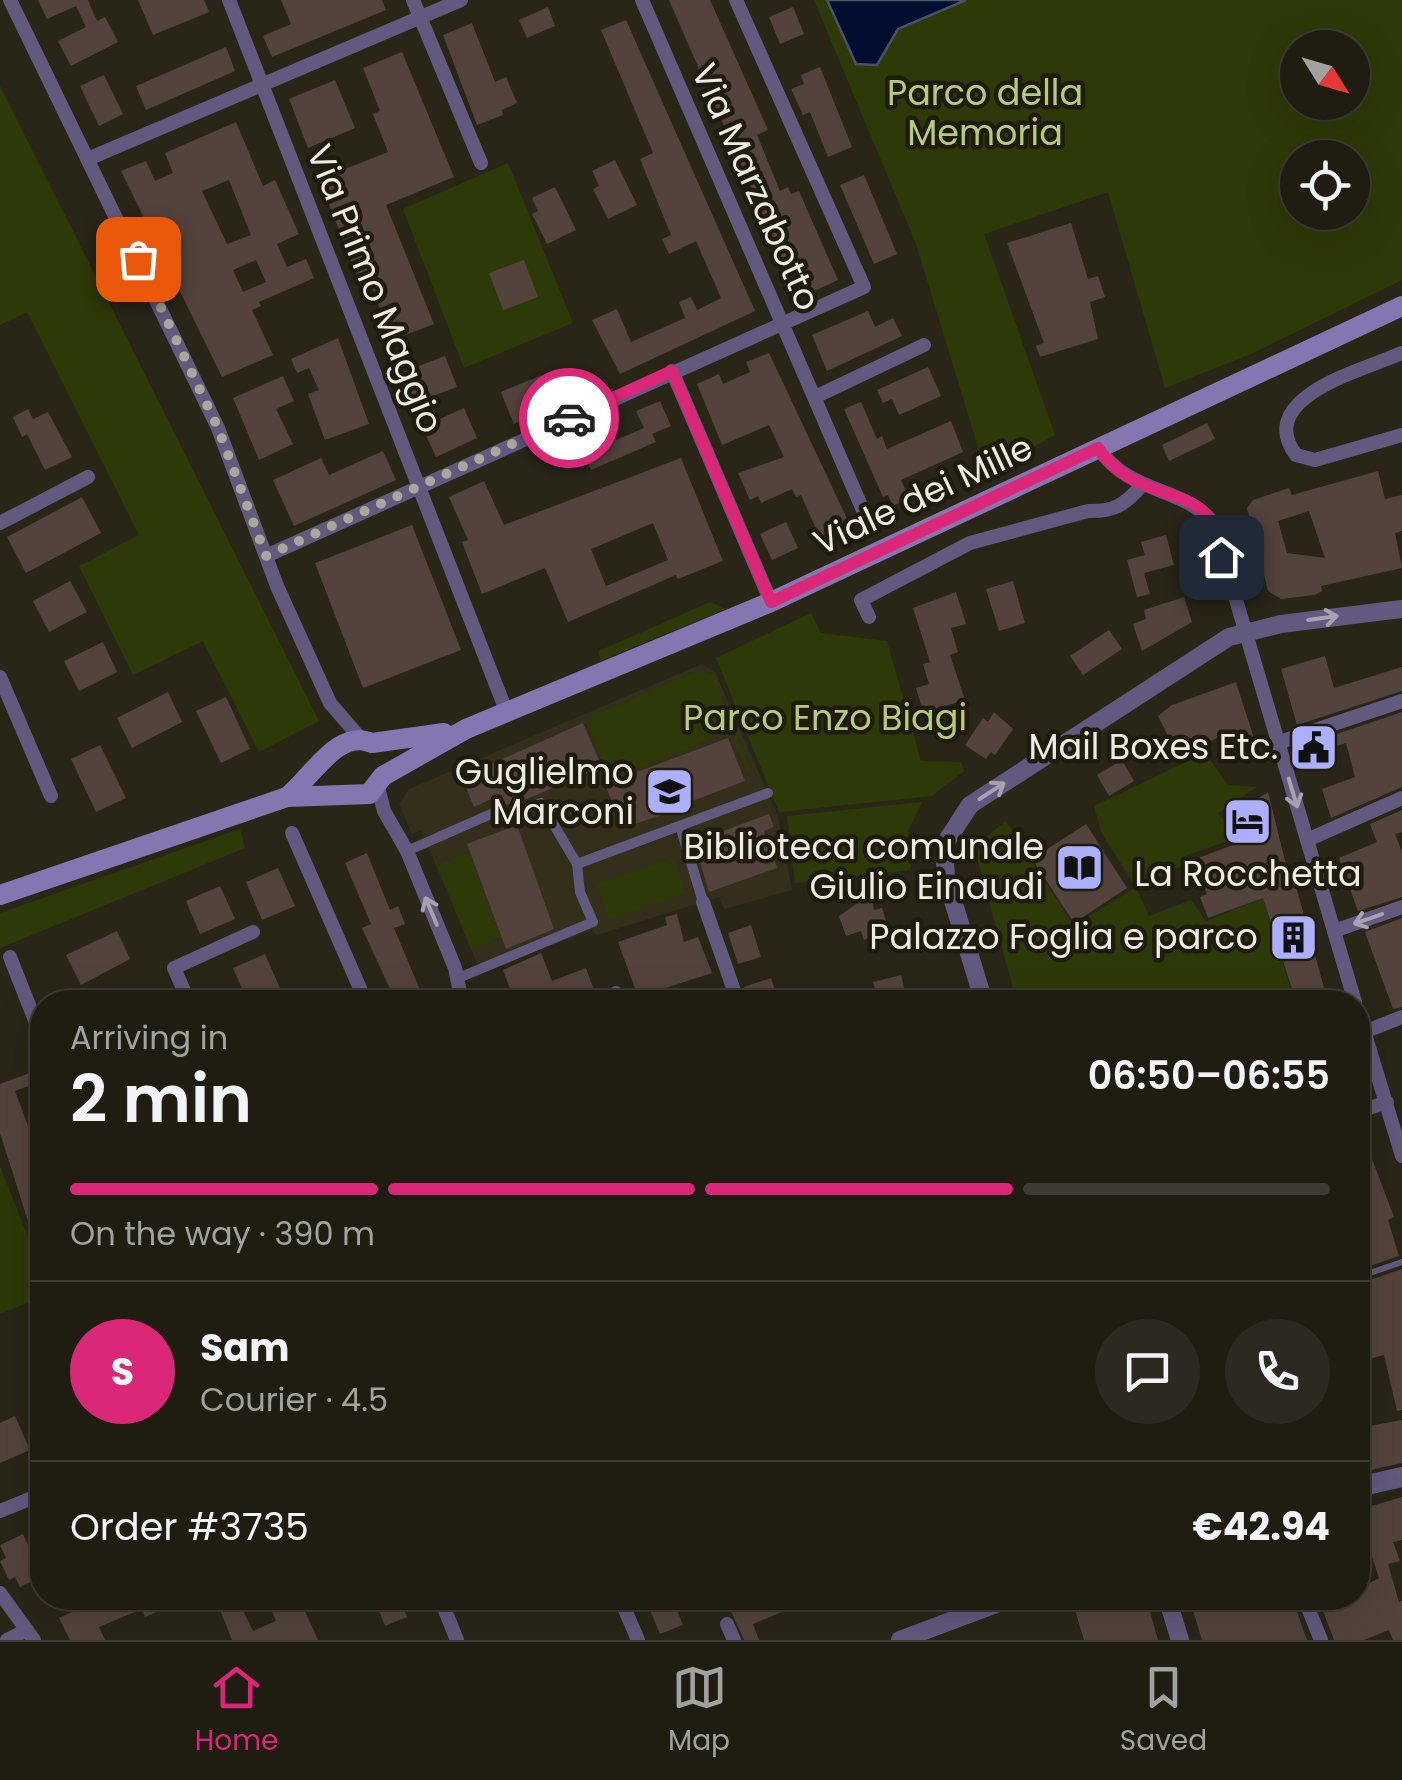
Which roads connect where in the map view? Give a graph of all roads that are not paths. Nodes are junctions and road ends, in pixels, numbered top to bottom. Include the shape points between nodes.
1 (10, 0) edge
2 (229, 0) edge
3 (412, 0) edge
4 (462, 0) edge
5 (642, 0) edge
6 (736, 0) edge
7 (419, 18) junction
8 (261, 82) junction
9 (90, 158) junction
10 (480, 163) dead end
11 (1402, 306) edge
12 (784, 324) junction
13 (924, 345) dead end
14 (1402, 353) edge
15 (672, 371) junction
16 (816, 398) junction
17 (1402, 436) edge
18 (1098, 448) junction
19 (88, 477) dead end
20 (420, 486) junction
21 (1141, 486) junction
22 (0, 522) edge
23 (869, 524) dead end
24 (266, 556) junction
25 (771, 602) junction
26 (1402, 609) edge
27 (869, 617) dead end
28 (1244, 633) junction
29 (0, 677) edge
30 (1402, 701) edge
31 (330, 703) junction
32 (507, 712) junction
33 (466, 729) junction
34 (366, 741) junction
35 (1277, 743) junction
36 (331, 754) junction
37 (380, 781) junction
38 (768, 793) dead end
39 (343, 795) junction
40 (51, 796) dead end
41 (287, 797) junction
42 (1402, 798) edge
43 (680, 826) junction
44 (292, 832) dead end
45 (1307, 840) junction
46 (406, 852) junction
47 (577, 864) junction
48 (0, 895) edge
49 (703, 902) joint
50 (1402, 907) edge
51 (1334, 931) junction
52 (254, 932) dead end
53 (10, 957) dead end
54 (456, 979) junction
55 (183, 990) edge
56 (361, 990) edge
57 (459, 990) edge
58 (734, 990) edge
59 (980, 990) edge
60 (1351, 990) edge
61 (30, 1008) edge
62 (1370, 1016) edge
63 (1402, 1017) edge
64 (1370, 1051) edge
65 (1386, 1102) junction
66 (1370, 1108) edge
67 (1402, 1156) edge
68 (1402, 1262) edge
69 (1370, 1273) edge
70 (1402, 1472) edge
71 (1370, 1479) edge
72 (1402, 1482) edge
73 (1370, 1489) edge
74 (30, 1499) edge
75 (0, 1511) edge
76 (0, 1592) edge
77 (445, 1610) edge
78 (625, 1610) edge
79 (980, 1610) edge
80 (1171, 1610) edge
81 (1309, 1610) edge
82 (727, 1624) dead end
83 (30, 1635) edge
84 (7, 1640) edge
85 (457, 1640) edge
86 (638, 1640) edge
87 (734, 1640) edge
88 (900, 1640) edge
89 (1180, 1640) edge
90 (1320, 1640) edge

1 - 9 street
2 - 8 street, Via Primo Maggio
3 - 7 street
4 - 7 street
5 - 12 street, Via Marzabotto
6 - 12 street via 864,287
7 - 8 street
7 - 10 street
8 - 9 street
8 - 20 street, Via Primo Maggio
9 - 24 street via 218,428
11 - 18 main road, Viale dei Mille
12 - 15 street
12 - 16 street, Via Marzabotto
13 - 16 street
14 - 17 street via 1310,393 1290,410 1285,432 1296,456 1315,460
15 - 20 street
15 - 25 street
16 - 23 street, Via Marzabotto
18 - 21 street via 1119,474
18 - 25 main road, Viale dei Mille
19 - 22 street
20 - 24 street
20 - 32 street, Via Primo Maggio
21 - 27 street via 1126,504 970,544 861,600
21 - 28 street via 1197,505 1213,522
24 - 31 street
25 - 32 main road, Viale dei Mille
28 -> 26 street
28 - 35 street
59 -> 28 street via 946,878 944,845 955,822 984,796
29 - 40 street
30 - 35 street
31 - 34 street
31 - 36 street
32 - 33 main road, Viale dei Mille
33 - 34 main road, Viale dei Mille
33 - 37 main road, Viale dei Mille
34 - 36 main road, Viale dei Mille
34 - 37 main road via 383,758
35 -> 45 street
36 - 39 main road via 328,781
36 - 41 main road, Viale dei Mille
37 - 39 main road, Viale dei Mille via 360,797
37 - 46 street via 384,812
38 - 43 street
39 - 41 main road, Viale dei Mille
41 - 48 main road, Viale dei Mille
42 - 45 street
43 - 47 street
43 - 49 street
44 - 56 street
45 - 51 street
46 - 47 street via 492,814 541,803
54 -> 46 street
47 - 54 street via 593,922
49 - 58 street
50 -> 51 street
51 - 60 street
52 - 55 street via 174,968
53 - 61 street
54 - 57 street
62 - 63 street
64 - 65 street
65 - 66 street
65 - 67 street
68 - 69 lane
70 - 71 street
72 - 73 street
74 - 75 street
76 - 83 street
77 - 85 street
78 - 86 street
79 - 88 street
80 - 89 street
81 - 90 street
82 - 87 street
83 - 84 street

